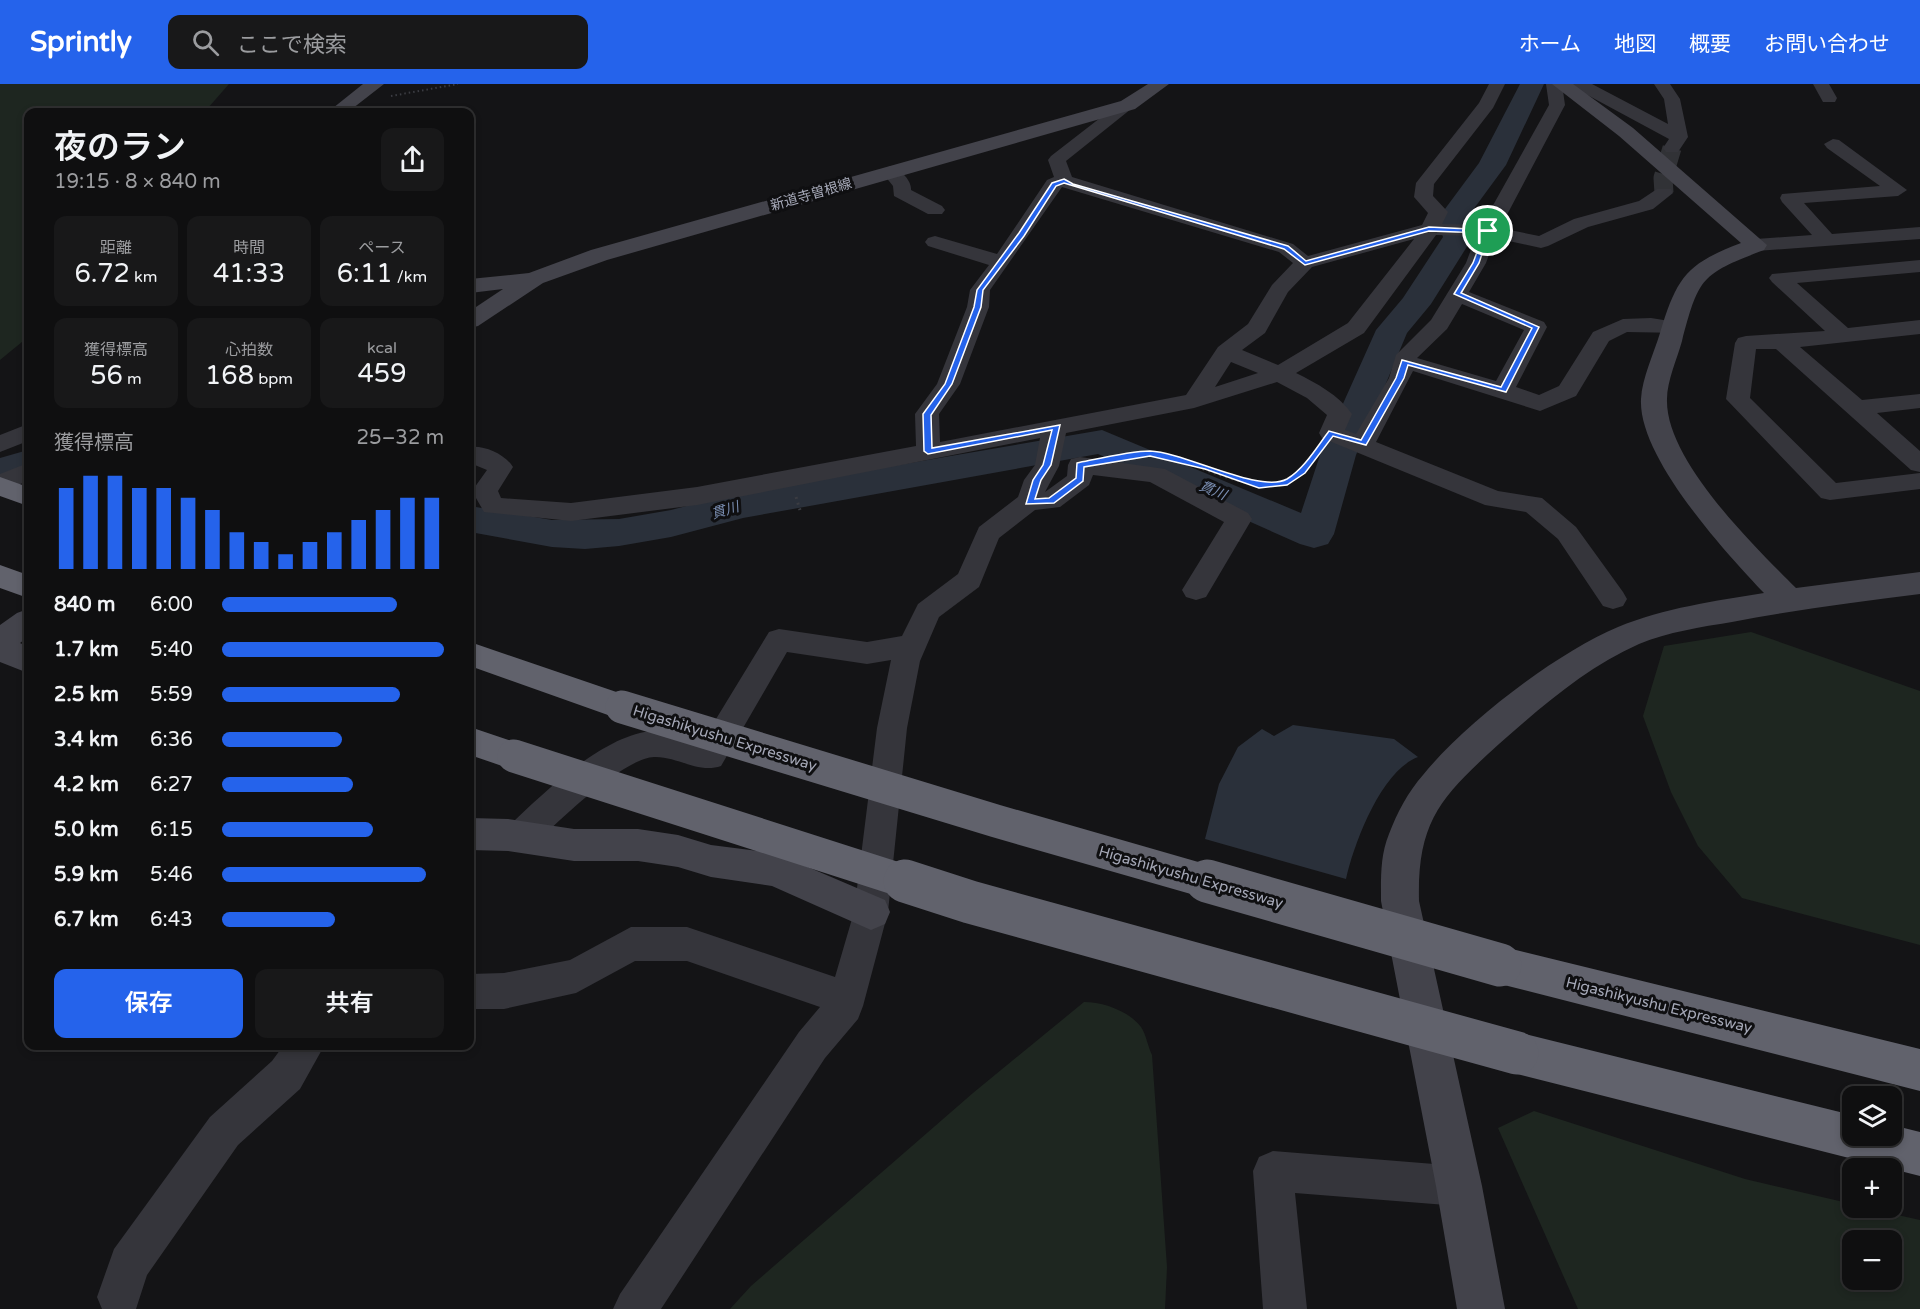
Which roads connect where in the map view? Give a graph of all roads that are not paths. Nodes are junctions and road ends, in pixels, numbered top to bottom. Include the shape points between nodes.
1 (375, 84) edge
2 (1160, 84) edge
3 (1497, 84) edge
4 (1662, 84) edge
5 (1559, 85) edge
6 (1128, 105) junction
7 (342, 108) edge
8 (1833, 144) dead end
9 (890, 171) junction
10 (1064, 180) junction
11 (1664, 193) dead end
12 (935, 210) dead end
13 (1435, 230) junction
14 (1484, 231) junction
15 (1920, 233) edge
16 (1827, 240) junction
17 (935, 242) dead end
18 (1756, 245) junction
19 (1001, 262) junction
20 (1305, 263) junction
21 (1920, 266) edge
22 (535, 278) junction
23 (474, 286) edge
24 (1457, 294) junction
25 (474, 318) edge
26 (1920, 327) edge
27 (1674, 328) junction
28 (1843, 335) junction
29 (1781, 342) junction
30 (1226, 352) junction
31 (1405, 362) junction
32 (1283, 375) junction
33 (1503, 390) junction
34 (1194, 401) junction
35 (1920, 401) edge
36 (1859, 408) junction
37 (1055, 431) junction
38 (24, 434) edge
39 (1348, 438) junction
40 (0, 444) edge
41 (928, 451) junction
42 (474, 454) edge
43 (1150, 454) road end
44 (1920, 464) edge
45 (1080, 465) junction
46 (24, 473) edge
47 (1920, 481) edge
48 (1038, 482) junction
49 (0, 485) edge
50 (24, 495) edge
51 (0, 576) edge
52 (1920, 584) edge
53 (24, 585) edge
54 (1196, 590) dead end
55 (1613, 599) dead end
56 (1788, 599) junction
57 (24, 624) edge
58 (0, 641) edge
59 (913, 645) junction
60 (0, 648) edge
61 (474, 655) edge
62 (24, 659) edge
63 (474, 742) edge
64 (474, 834) edge
65 (520, 837) junction
66 (871, 912) junction
67 (474, 991) edge
68 (847, 999) junction
69 (302, 1050) edge
70 (1920, 1070) edge
71 (1920, 1154) edge
72 (1459, 1186) junction
73 (119, 1297) dead end
74 (635, 1309) edge
75 (1285, 1309) edge
76 (1480, 1309) edge

1 - 7 street
2 - 6 street, 新道寺曽根線
3 - 13 street via 1425,183 1423,197 1438,212
4 - 5 street via 1672,99 1675,143 1583,86
5 - 14 street via 1557,105
5 - 18 street via 1580,96
6 - 9 street, 新道寺曽根線
6 - 10 street via 1057,160
8 - 16 street via 1898,190 1789,198
9 - 12 street via 902,185 901,192
9 - 22 street, 新道寺曽根線 via 599,255
10 - 19 street via 1054,184
10 - 20 street via 1286,248
11 - 14 street via 1646,206 1581,223 1541,242
13 - 14 street
13 - 20 street
13 - 32 street via 1356,328
14 - 24 street via 1476,263
15 - 16 street
16 - 18 street
17 - 19 street
18 - 27 street via 1708,264 1691,280
19 - 41 street via 980,290 978,307 948,384 927,414
20 - 30 street via 1279,289 1257,328
21 - 28 street via 1779,278
22 - 23 street
22 - 25 street, 新道寺曽根線
24 - 31 street via 1439,324 1407,355
24 - 33 street via 1536,327
26 - 28 street
27 - 33 street via 1623,326 1601,337 1568,391 1540,404
27 - 56 street via 1654,398 1653,412 1664,446 1743,553
28 - 29 street
29 - 36 street
29 - 47 street via 1746,343 1738,399 1830,492
30 - 32 street
30 - 34 street
31 - 33 street
31 - 39 street via 1400,378
32 - 34 street
32 - 39 street via 1340,414
34 - 37 street
35 - 36 street
36 - 44 street
37 - 41 street
37 - 48 street
38 - 40 street
39 - 55 street via 1494,499 1533,504 1568,533
41 - 42 street via 697,496 571,512 493,506 485,491 501,467
43 - 45 street
45 - 48 street via 1080,479 1051,501
45 - 54 street via 1156,475 1239,519
46 - 49 street
48 - 59 street via 988,533 969,580 928,612
49 - 50 highway
51 - 53 highway
52 - 56 street
56 - 72 street via 1685,619 1629,636 1578,664 1514,711 1427,792 1400,857 1400,901
57 - 58 street
59 - 65 street via 867,653 778,640 710,757 652,744 621,756 546,810
59 - 66 street via 905,661 892,728
60 - 62 street
61 - 70 highway, Higashikyushu Expressway, bridge via 622,707 996,821 1500,965
63 - 71 highway, bridge via 970,902 1517,1053
64 - 65 street
65 - 66 street via 574,845 638,845 775,870
66 - 68 street
67 - 68 street via 504,991 576,976 631,945 687,945
68 - 74 street
69 - 73 street via 286,1075 224,1131 129,1264
72 - 75 street via 1273,1171
72 - 76 street

